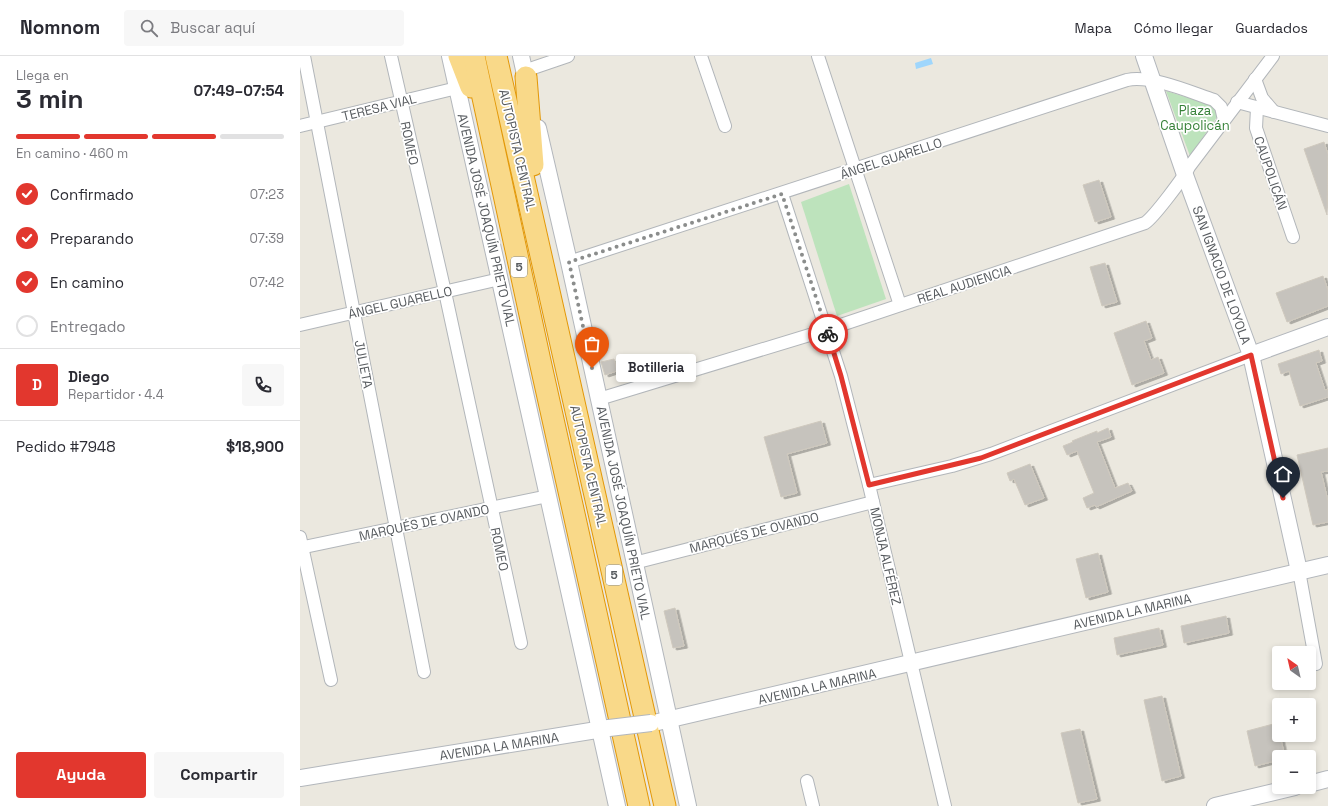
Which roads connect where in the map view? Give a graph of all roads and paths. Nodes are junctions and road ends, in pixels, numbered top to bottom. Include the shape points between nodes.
1 (304, 56) edge
2 (391, 56) edge
3 (450, 56) edge
4 (459, 56) edge
5 (474, 56) edge
6 (496, 56) edge
7 (568, 56) edge
8 (701, 56) edge
9 (818, 56) edge
10 (1144, 56) edge
11 (1273, 56) edge
12 (523, 68) edge
13 (1255, 79) junction
14 (1152, 80) junction
15 (457, 88) junction
16 (1246, 90) junction
17 (1214, 100) junction
18 (401, 102) junction
19 (1237, 102) junction
20 (1257, 108) junction
21 (1274, 112) junction
22 (1224, 120) junction
23 (316, 122) junction
24 (300, 126) edge
25 (725, 126) dead end
26 (1328, 126) edge
27 (855, 170) junction
28 (499, 173) junction
29 (1185, 175) junction
30 (782, 194) junction
31 (1293, 237) dead end
32 (542, 255) junction
33 (569, 262) junction
34 (500, 279) junction
35 (445, 292) junction
36 (900, 305) junction
37 (354, 313) junction
38 (300, 325) edge
39 (1328, 327) edge
40 (826, 330) junction
41 (1251, 355) junction
42 (599, 399) junction
43 (869, 485) junction
44 (548, 496) junction
45 (873, 502) junction
46 (492, 508) junction
47 (396, 528) junction
48 (301, 544) edge
49 (634, 563) junction
50 (1328, 565) edge
51 (1299, 571) junction
52 (521, 643) dead end
53 (1313, 646) edge
54 (911, 663) junction
55 (424, 672) dead end
56 (331, 680) dead end
57 (669, 721) junction
58 (603, 732) junction
59 (449, 758) junction
60 (300, 778) edge
61 (1328, 779) edge
62 (807, 781) dead end
63 (1316, 782) edge
64 (300, 787) edge
65 (1272, 793) edge
66 (1234, 804) edge
67 (617, 806) edge
68 (640, 806) edge
69 (665, 806) edge
70 (688, 806) edge
71 (813, 806) edge
72 (945, 806) edge
73 (1215, 806) edge

1 - 23 street, JULIETA
2 - 18 street, ROMEO
3 - 15 street, AVENIDA JOSÉ JOAQUÍN PRIETO VIAL
4 - 28 highway
5 - 28 highway, AUTOPISTA CENTRAL / 5
6 - 32 highway, AUTOPISTA CENTRAL / 5
7 - 12 street
8 - 25 street
9 - 27 street
10 - 14 street, SAN IGNACIO DE LOYOLA
11 - 13 street, ÁNGEL GUARELLO
12 - 32 highway
12 - 33 street, AVENIDA JOSÉ JOAQUÍN PRIETO VIAL
13 - 16 street, ÁNGEL GUARELLO
13 - 21 street via 1262,98
14 - 17 street, ÁNGEL GUARELLO
14 - 27 street, ÁNGEL GUARELLO via 1128,80
14 - 29 street, SAN IGNACIO DE LOYOLA
15 - 18 street, TERESA VIAL
15 - 34 street, AVENIDA JOSÉ JOAQUÍN PRIETO VIAL
16 - 17 street, ÁNGEL GUARELLO via 1232,98
16 - 19 street, ÁNGEL GUARELLO
17 - 22 street via 1221,107
18 - 23 street, TERESA VIAL
18 - 35 street, ROMEO
19 - 20 street
19 - 22 street, REAL AUDIENCIA
20 - 21 street
20 - 31 street, CAUPOLICÁN via 1256,128
21 - 26 street
22 - 29 street, REAL AUDIENCIA
23 - 24 street, TERESA VIAL
23 - 37 street, JULIETA
27 - 30 street, ÁNGEL GUARELLO
27 - 36 street
28 - 68 highway, AUTOPISTA CENTRAL / 5
29 - 36 street, REAL AUDIENCIA via 1145,223
29 - 41 street, SAN IGNACIO DE LOYOLA
30 - 33 street, ÁNGEL GUARELLO
30 - 40 street, MONJA ALFÉREZ
32 - 69 highway, AUTOPISTA CENTRAL / 5
33 - 42 street, AVENIDA JOSÉ JOAQUÍN PRIETO VIAL
34 - 35 street, ÁNGEL GUARELLO
34 - 44 street, AVENIDA JOSÉ JOAQUÍN PRIETO VIAL
35 - 37 street, ÁNGEL GUARELLO
35 - 46 street, ROMEO
36 - 40 street, REAL AUDIENCIA
37 - 38 street, ÁNGEL GUARELLO
37 - 47 street, JULIETA
39 - 41 street
40 - 42 street, REAL AUDIENCIA
40 - 43 street, MONJA ALFÉREZ via 841,376
41 - 43 street via 984,457
41 - 51 street, SAN IGNACIO DE LOYOLA
42 - 49 street, AVENIDA JOSÉ JOAQUÍN PRIETO VIAL
43 - 45 street, MONJA ALFÉREZ
44 - 46 street, MARQUÉS DE OVANDO
44 - 58 street, AVENIDA JOSÉ JOAQUÍN PRIETO VIAL
45 - 49 street, MARQUÉS DE OVANDO
45 - 54 street, MONJA ALFÉREZ
46 - 47 street, MARQUÉS DE OVANDO
46 - 52 street, ROMEO
47 - 48 street, MARQUÉS DE OVANDO
47 - 55 street, JULIETA
48 - 56 street
49 - 57 street, AVENIDA JOSÉ JOAQUÍN PRIETO VIAL
50 - 51 street, AVENIDA LA MARINA
51 - 53 street, SAN IGNACIO DE LOYOLA
51 - 54 street, AVENIDA LA MARINA
54 - 57 street, AVENIDA LA MARINA
54 - 72 street, MONJA ALFÉREZ
57 - 58 street, AVENIDA LA MARINA, bridge
57 - 70 street, AVENIDA JOSÉ JOAQUÍN PRIETO VIAL
58 - 59 street, AVENIDA LA MARINA
58 - 67 street, AVENIDA JOSÉ JOAQUÍN PRIETO VIAL
59 - 60 street, AVENIDA LA MARINA
59 - 64 street, AVENIDA LA MARINA
61 - 63 street
62 - 71 street
65 - 66 street
66 - 73 street

